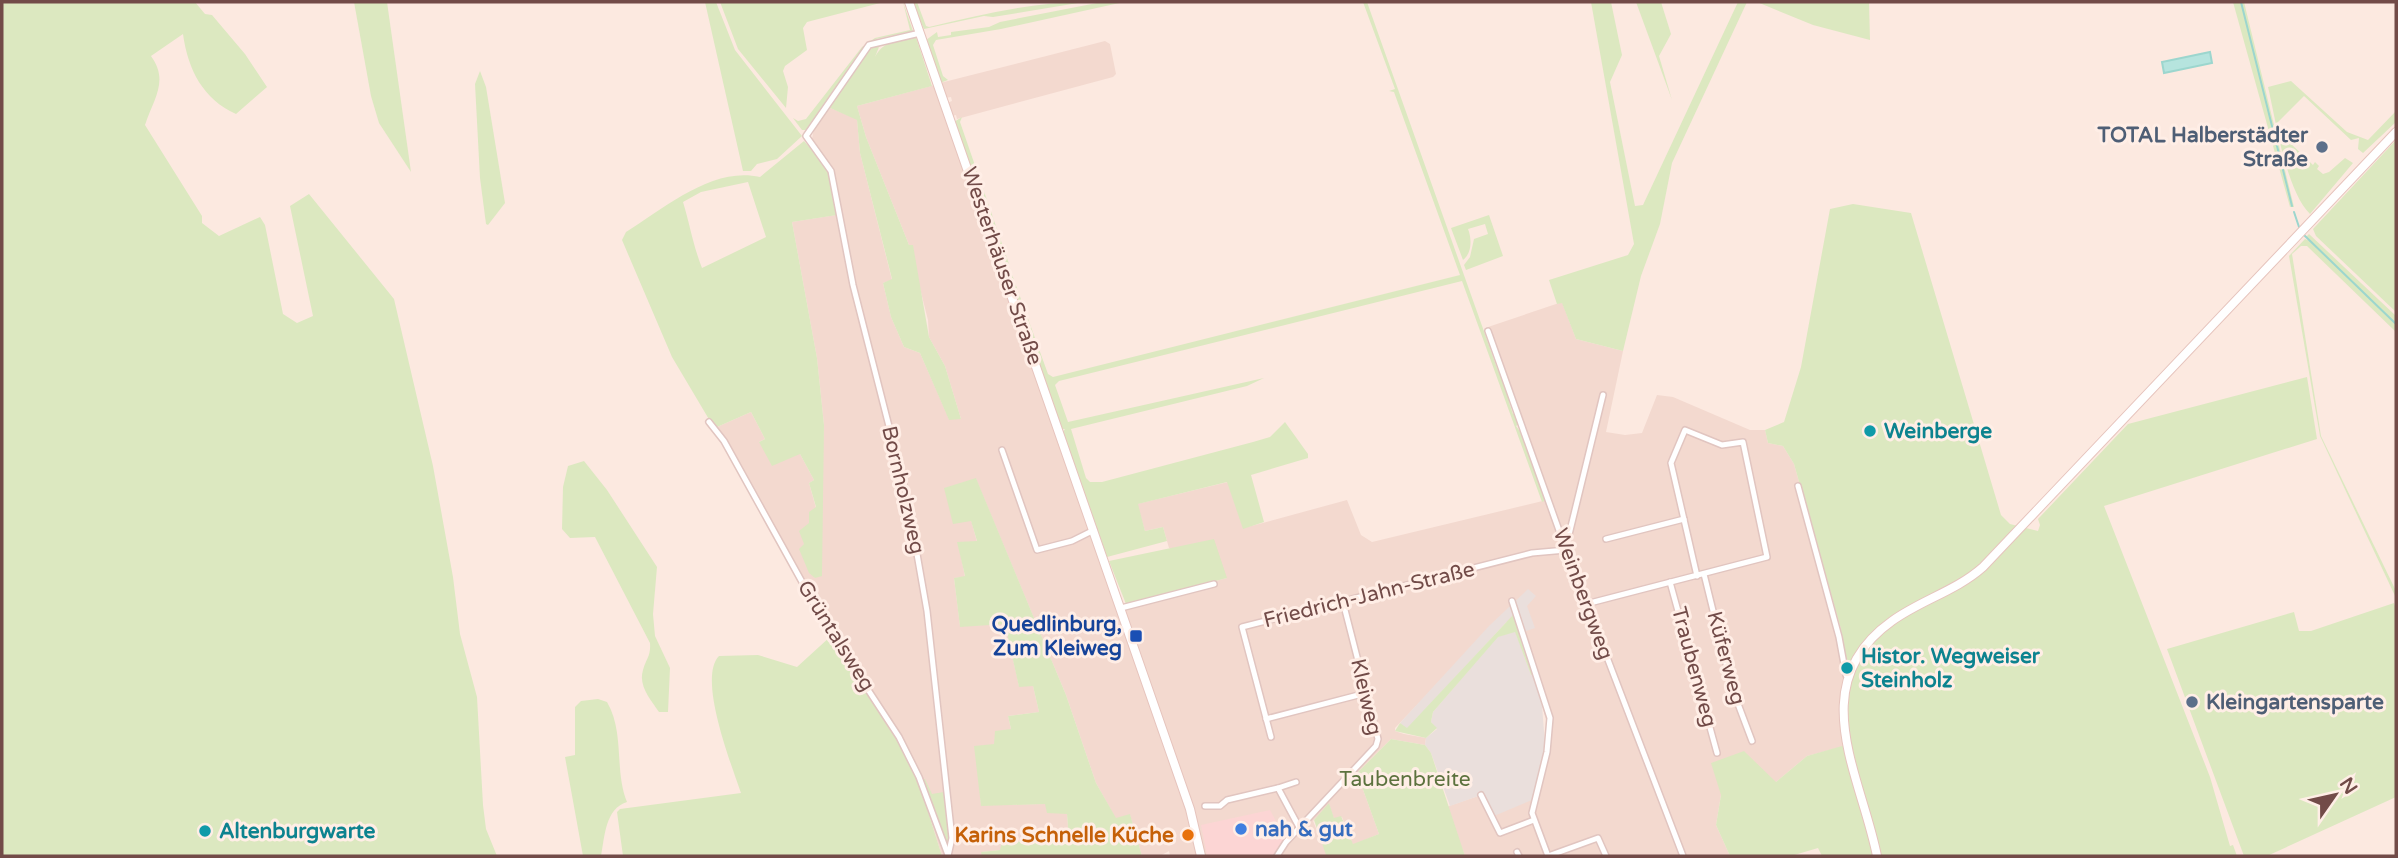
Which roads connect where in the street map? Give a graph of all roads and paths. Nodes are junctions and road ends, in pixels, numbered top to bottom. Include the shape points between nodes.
1 (909, 2) edge
2 (920, 33) junction
3 (2396, 132) edge
4 (1488, 331) dead end
5 (1603, 395) dead end
6 (709, 422) dead end
7 (1002, 450) dead end
8 (1798, 486) dead end
9 (1684, 519) junction
10 (1094, 530) junction
11 (1606, 539) dead end
12 (1566, 550) junction
13 (1701, 575) junction
14 (1670, 582) junction
15 (1214, 584) dead end
16 (1512, 601) dead end
17 (1343, 602) junction
18 (1586, 604) junction
19 (1121, 608) junction
20 (1849, 672) junction
21 (1366, 694) junction
22 (1266, 719) junction
23 (1271, 737) dead end
24 (1752, 741) dead end
25 (1717, 753) dead end
26 (1296, 782) dead end
27 (1278, 788) junction
28 (1481, 795) dead end
29 (1205, 806) dead end
30 (1534, 820) junction
31 (1300, 827) junction
32 (948, 856) edge
33 (1201, 856) edge
34 (1277, 856) edge
35 (1548, 856) edge
36 (1606, 856) edge
37 (1683, 856) edge
38 (1877, 856) edge

1 - 2 main road, Westerhäuser Straße
2 - 10 main road, Westerhäuser Straße
2 - 32 street, Bornholzweg via 869,45 806,136 831,171 853,285 916,541 952,838
3 - 20 main road via 1983,567 1889,623
4 - 12 street, Weinbergweg
5 - 12 street
6 - 32 street, Grüntalsweg via 724,441 827,627 894,729 919,777
7 - 10 street via 1037,550
8 - 20 street
9 - 11 street
9 - 13 street, Küferweg
9 - 13 street, Küferweg via 1671,463 1685,429 1722,445 1743,442 1767,556
10 - 19 main road, Westerhäuser Straße
12 - 17 street, Friedrich-Jahn-Straße via 1532,553
12 - 18 street, Weinbergweg
13 - 14 street
13 - 24 street, Küferweg via 1732,688
14 - 18 street
14 - 25 street, Traubenweg
15 - 19 street
16 - 30 street via 1550,718
17 - 21 street, Kleiweg
17 - 22 street, Friedrich-Jahn-Straße via 1242,627
18 - 37 street, Weinbergweg
19 - 33 main road, Westerhäuser Straße via 1195,822
20 - 38 main road via 1842,727
21 - 22 street
21 - 31 street, Kleiweg via 1376,746
22 - 23 street, Friedrich-Jahn-Straße
26 - 27 street
27 - 29 street via 1227,800 1220,806
27 - 31 street
28 - 30 street via 1498,833
30 - 35 street
31 - 34 street, Kleiweg
35 - 36 street via 1598,838

